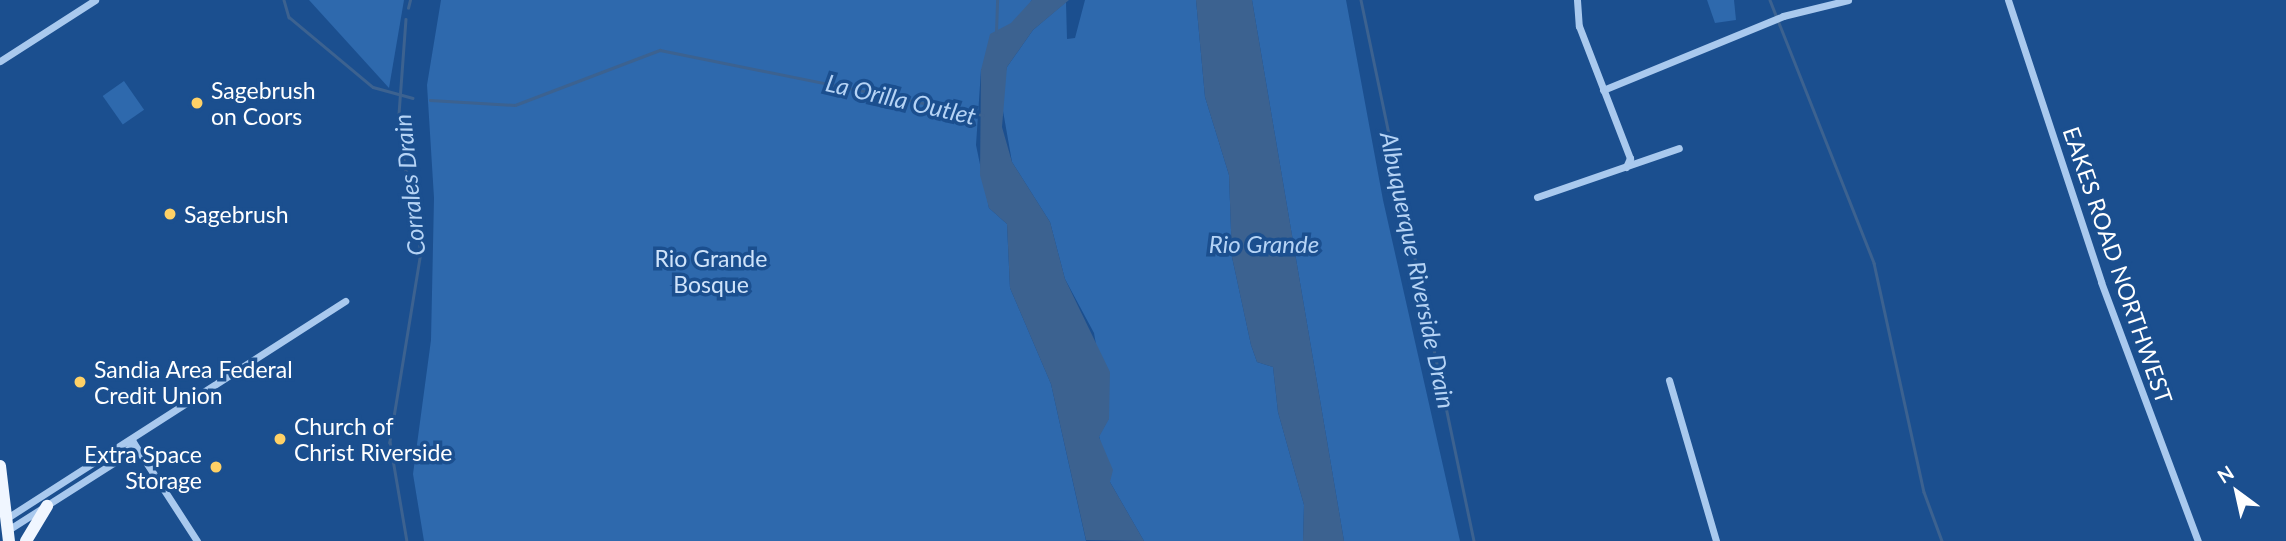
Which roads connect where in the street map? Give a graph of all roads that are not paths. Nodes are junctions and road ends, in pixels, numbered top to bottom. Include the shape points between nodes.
1 (95, 0) edge
2 (1577, 0) edge
3 (1848, 0) edge
4 (2008, 0) edge
5 (0, 61) edge
6 (1603, 90) junction
7 (1679, 148) dead end
8 (1626, 167) junction
9 (1537, 197) dead end
10 (345, 301) dead end
11 (1669, 380) dead end
12 (133, 442) junction
13 (0, 466) edge
14 (47, 506) junction
15 (8, 530) edge
16 (26, 541) edge
17 (197, 541) edge
18 (1716, 541) edge
19 (2198, 541) edge

1 - 5 street
2 - 6 street via 1578,26
3 - 6 street via 1783,16
4 - 19 street, EAKES ROAD NORTHWEST via 2101,282
6 - 8 street via 1630,158
7 - 8 street
8 - 9 street
10 - 12 street
11 - 18 street
12 - 14 street via 121,458
12 - 15 street
12 - 17 street
13 - 15 main road
14 - 15 street
14 - 16 main road

